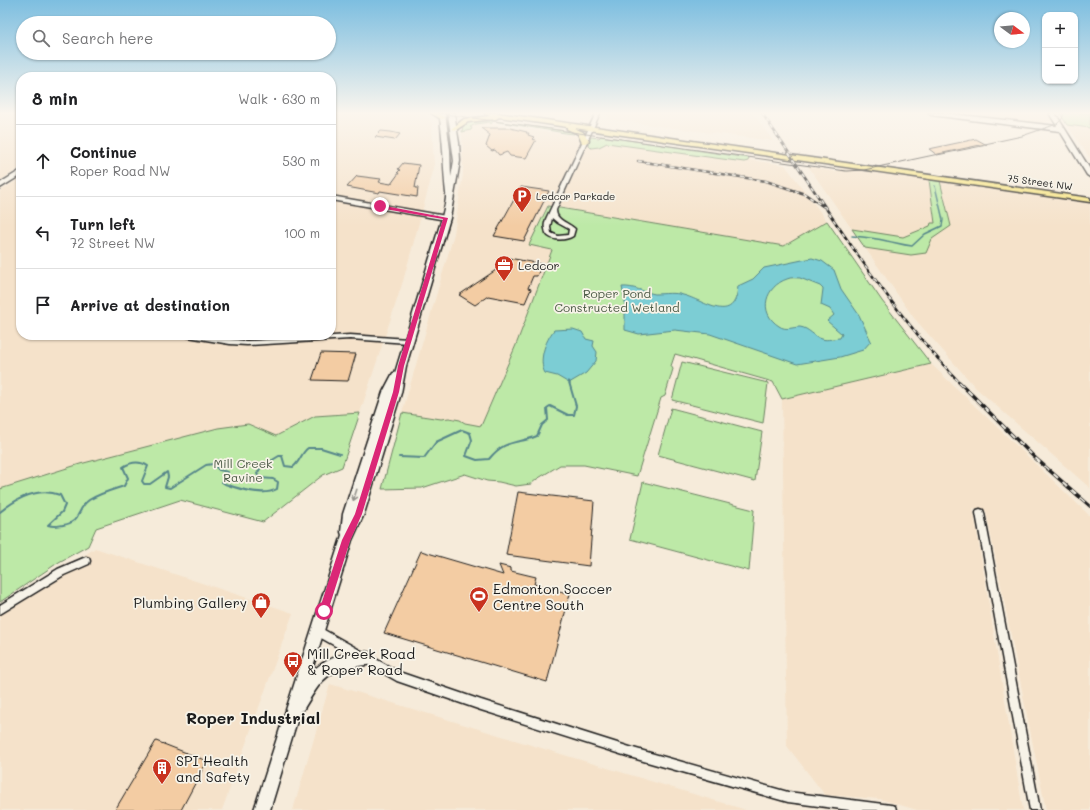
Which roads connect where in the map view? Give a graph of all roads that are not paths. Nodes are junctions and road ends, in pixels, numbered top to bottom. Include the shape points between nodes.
1 (446, 151) edge
2 (456, 151) edge
3 (580, 151) edge
4 (763, 151) edge
5 (778, 151) edge
6 (1075, 151) edge
7 (16, 175) edge
8 (1090, 175) edge
9 (0, 186) edge
10 (450, 194) junction
11 (1090, 194) edge
12 (1090, 198) edge
13 (336, 199) edge
14 (553, 210) junction
15 (446, 218) junction
16 (336, 338) edge
17 (218, 340) edge
18 (298, 340) edge
19 (408, 341) junction
20 (980, 513) dead end
21 (86, 561) dead end
22 (0, 610) edge
23 (317, 631) junction
24 (366, 658) junction
25 (292, 715) junction
26 (262, 810) edge
27 (891, 810) edge
28 (1035, 810) edge

1 - 10 main road
2 - 10 main road via 457,164
3 - 14 street
4 - 12 main road, 75 Street NW
5 - 11 main road, 75 Street NW
6 - 8 main road
7 - 9 main road
10 - 15 main road
13 - 15 street
14 - 14 street via 555,218 572,229 570,236 555,236 548,231
15 - 19 main road
16 - 19 street
17 - 18 street via 247,343
19 - 23 main road via 396,392 358,514 346,540
20 - 28 street
21 - 22 street via 61,572
23 - 24 street
23 - 25 main road
24 - 25 main road via 341,661 327,667 314,681
24 - 27 street via 397,676 462,699 788,798
25 - 26 main road

